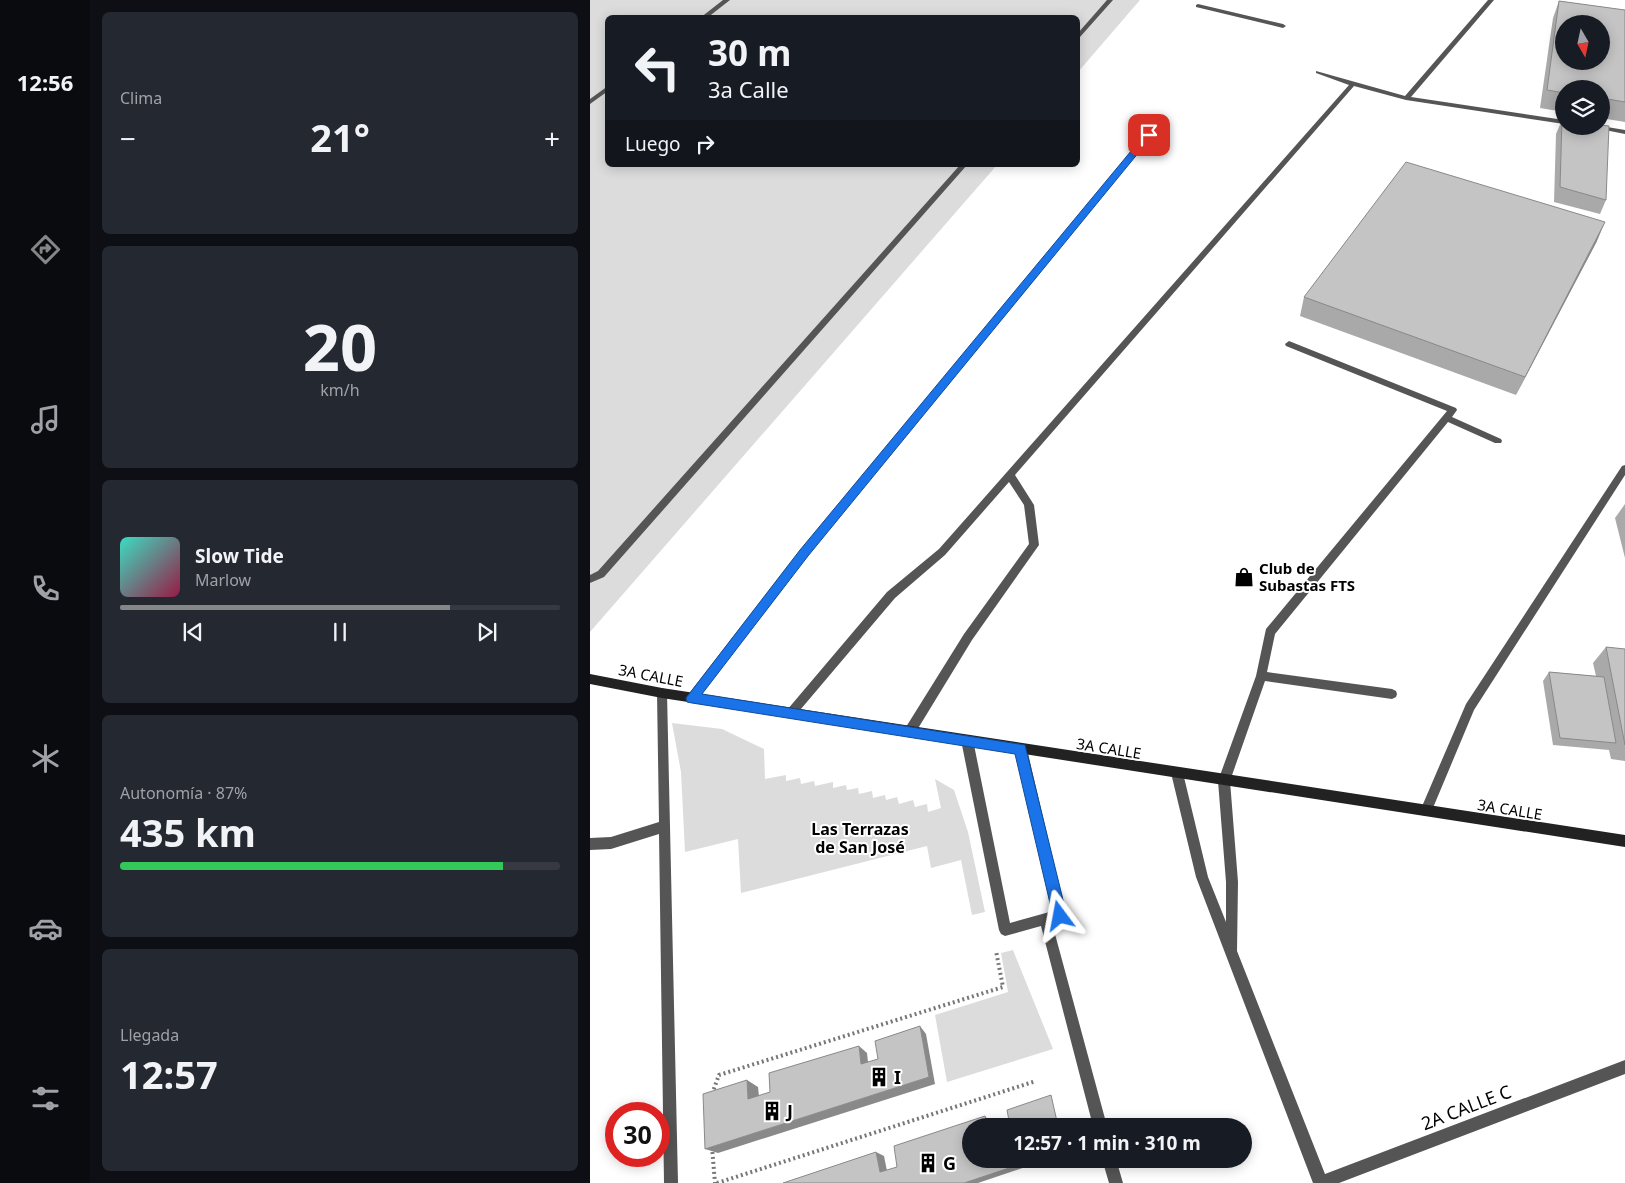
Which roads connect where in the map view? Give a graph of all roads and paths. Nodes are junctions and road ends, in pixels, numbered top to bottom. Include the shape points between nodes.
1 (727, 0) edge
2 (1110, 0) edge
3 (1491, 0) edge
4 (1198, 6) dead end
5 (707, 15) edge
6 (1283, 26) dead end
7 (1080, 34) edge
8 (1318, 72) dead end
9 (1353, 84) junction
10 (605, 90) edge
11 (1406, 98) junction
12 (590, 102) edge
13 (1161, 120) dead end
14 (1555, 121) edge
15 (1610, 130) edge
16 (1625, 132) edge
17 (962, 167) edge
18 (1289, 344) dead end
19 (1446, 418) junction
20 (1498, 441) dead end
21 (1625, 468) edge
22 (1010, 475) junction
23 (590, 579) edge
24 (1260, 676) junction
25 (590, 679) edge
26 (662, 693) junction
27 (1392, 694) dead end
28 (692, 698) junction
29 (791, 713) junction
30 (910, 731) junction
31 (967, 740) junction
32 (1021, 749) junction
33 (1177, 773) junction
34 (1224, 781) junction
35 (1426, 811) junction
36 (664, 826) junction
37 (1625, 841) edge
38 (590, 844) edge
39 (1044, 919) junction
40 (995, 943) dead end
41 (1232, 954) junction
42 (1625, 1067) edge
43 (1036, 1080) dead end
44 (709, 1102) edge
45 (1098, 1118) edge
46 (712, 1138) edge
47 (1112, 1168) edge
48 (671, 1183) edge
49 (716, 1183) edge
50 (1116, 1183) edge
51 (1320, 1183) edge

1 - 5 street
2 - 7 street
3 - 11 street
4 - 6 street
8 - 9 street
9 - 11 street
9 - 22 street
10 - 12 street
11 - 14 street
13 - 28 street via 804,553
15 - 16 street
17 - 23 street via 601,574
18 - 19 street via 1453,410
19 - 20 street
19 - 24 street via 1270,632
21 - 35 street via 1470,707
22 - 29 street via 942,552 890,595
22 - 30 street via 1030,505 1034,545 968,637
24 - 27 street
24 - 34 street
25 - 26 main road, 3A CALLE
26 - 28 main road, 3A CALLE
26 - 36 street
28 - 29 main road, 3A CALLE
29 - 30 main road, 3A CALLE
30 - 31 main road, 3A CALLE
31 - 32 main road, 3A CALLE
31 - 39 street via 1005,930
32 - 33 main road, 3A CALLE
32 - 39 street via 1060,916
33 - 34 main road, 3A CALLE
33 - 41 street via 1202,877
34 - 35 main road, 3A CALLE
34 - 41 street via 1232,882
35 - 37 main road, 3A CALLE
36 - 38 street via 610,843
36 - 48 street
39 - 45 street
40 - 44 path via 1003,988 719,1075
41 - 51 street
42 - 51 street, 2A CALLE C
43 - 49 path
46 - 49 path
47 - 50 street

